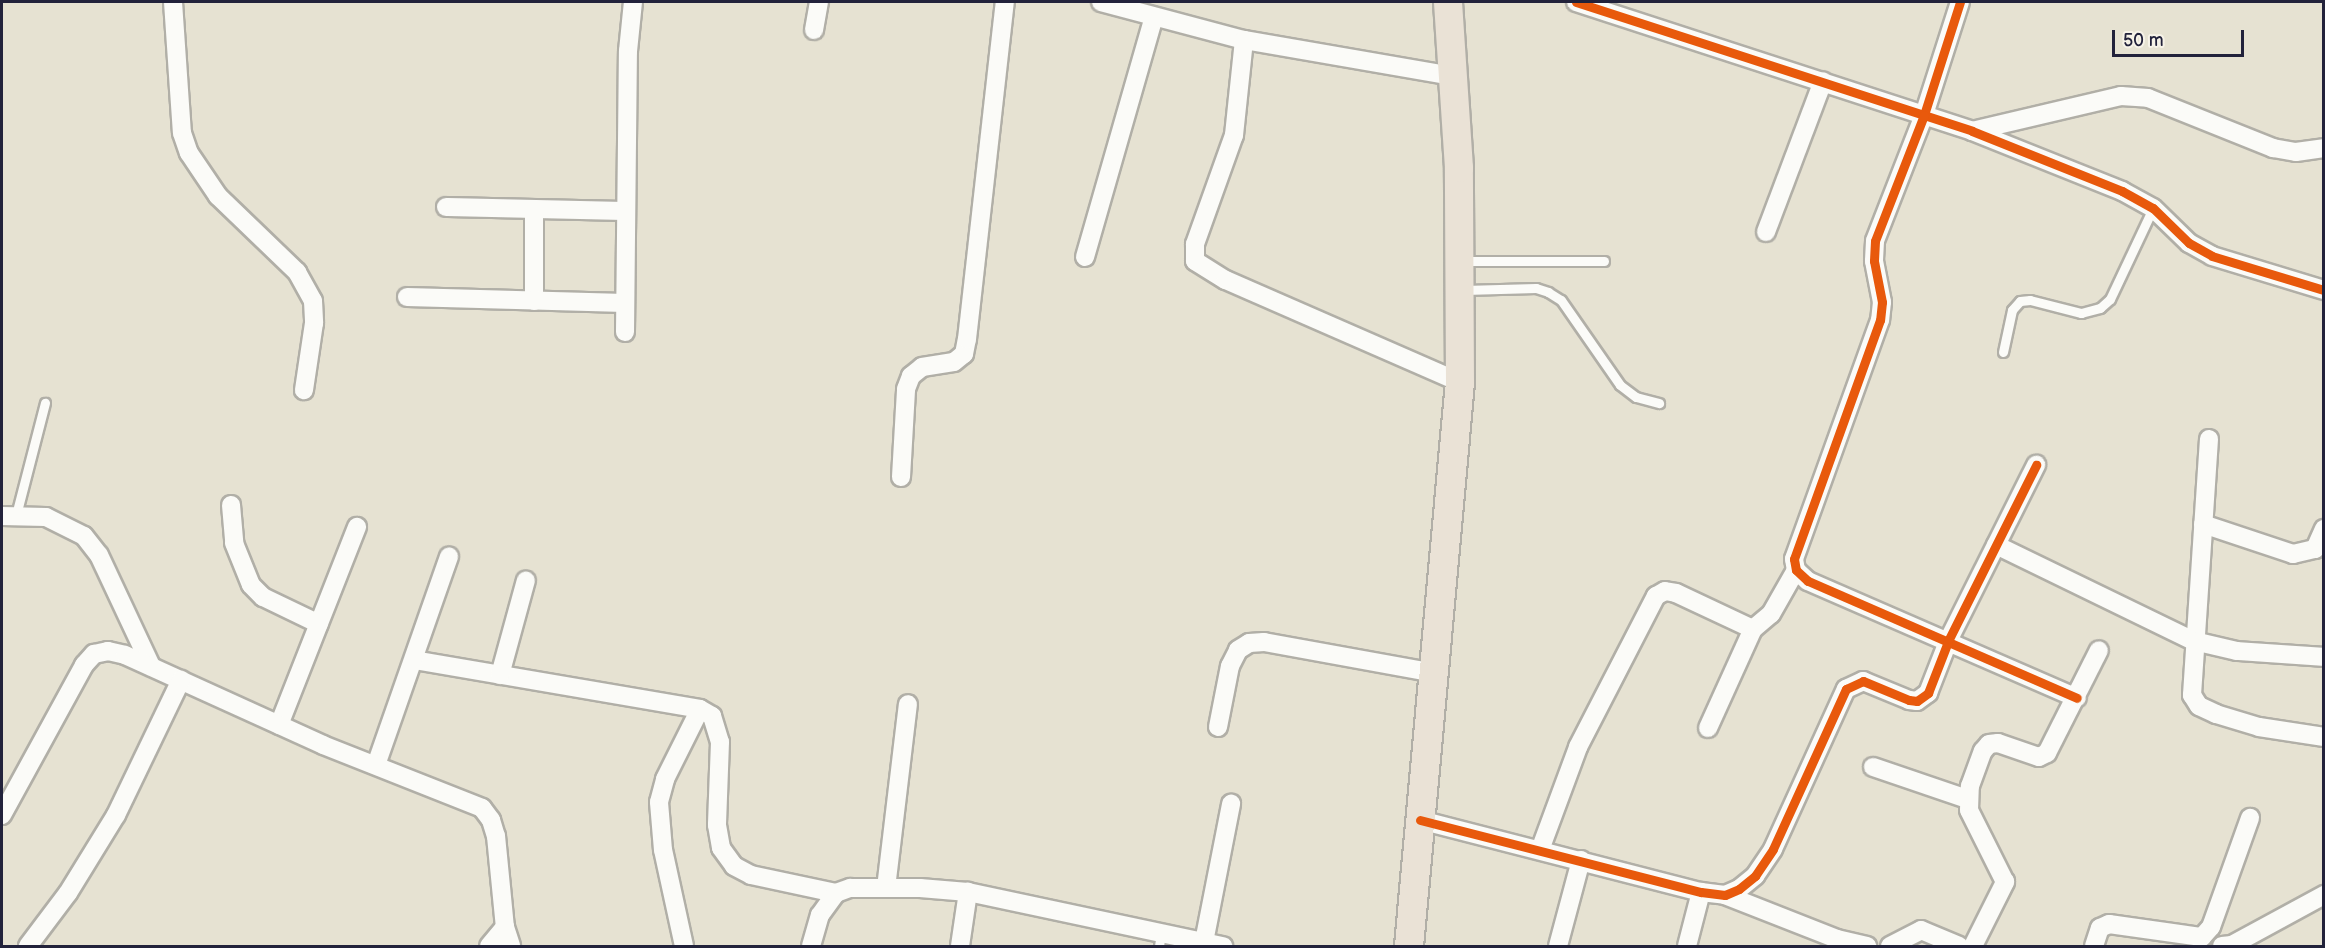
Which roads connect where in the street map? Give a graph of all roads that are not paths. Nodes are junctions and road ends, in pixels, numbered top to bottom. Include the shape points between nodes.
1 (173, 2) edge
2 (633, 2) edge
3 (819, 2) edge
4 (1005, 2) edge
5 (1101, 2) edge
6 (1448, 2) edge
7 (1579, 2) edge
8 (1960, 2) edge
9 (1154, 17) junction
10 (814, 30) dead end
11 (1244, 40) junction
12 (1453, 76) junction
13 (1823, 81) junction
14 (1924, 115) junction
15 (1972, 131) junction
16 (2324, 148) edge
17 (446, 207) dead end
18 (2153, 208) junction
19 (626, 211) junction
20 (534, 212) junction
21 (1766, 232) dead end
22 (1085, 257) dead end
23 (1461, 261) junction
24 (1605, 261) dead end
25 (1462, 290) junction
26 (2324, 290) edge
27 (407, 297) dead end
28 (534, 301) junction
29 (625, 303) junction
30 (625, 332) dead end
31 (2003, 352) dead end
32 (1460, 382) junction
33 (304, 390) dead end
34 (45, 403) dead end
35 (1659, 403) dead end
36 (2210, 439) dead end
37 (2036, 465) dead end
38 (901, 477) dead end
39 (231, 505) dead end
40 (9, 516) edge
41 (2203, 524) junction
42 (357, 527) dead end
43 (2324, 530) edge
44 (1996, 545) junction
45 (449, 556) dead end
46 (1796, 570) junction
47 (526, 580) dead end
48 (319, 624) junction
49 (1753, 629) junction
50 (1949, 639) junction
51 (2194, 641) junction
52 (2099, 650) dead end
53 (2324, 657) edge
54 (414, 660) junction
55 (151, 666) junction
56 (1434, 673) junction
57 (501, 675) junction
58 (181, 680) junction
59 (2077, 698) junction
60 (908, 704) dead end
61 (700, 709) junction
62 (279, 725) junction
63 (1218, 727) dead end
64 (1708, 728) dead end
65 (2324, 737) edge
66 (376, 765) junction
67 (1873, 767) dead end
68 (1967, 799) junction
69 (1231, 804) dead end
70 (2, 815) edge
71 (2250, 818) dead end
72 (1420, 820) junction
73 (1540, 850) junction
74 (1581, 860) junction
75 (886, 888) junction
76 (968, 892) junction
77 (1701, 892) junction
78 (836, 893) junction
79 (1725, 895) junction
80 (2324, 895) edge
81 (505, 927) junction
82 (2189, 938) junction
83 (1160, 940) edge
84 (1204, 942) junction
85 (28, 946) edge
86 (489, 946) edge
87 (511, 946) edge
88 (684, 946) edge
89 (811, 946) edge
90 (960, 946) edge
91 (1223, 946) edge
92 (1410, 946) edge
93 (1558, 946) edge
94 (1688, 946) edge
95 (1867, 946) edge
96 (1890, 946) edge
97 (1959, 946) edge
98 (1972, 946) edge
99 (2094, 946) edge
100 (2221, 946) edge

1 - 33 street via 182,133 189,153 218,196 297,272 310,293 314,323
2 - 19 street
3 - 10 street
4 - 38 street via 964,354 954,362 922,367 911,376 906,389
5 - 9 street
6 - 12 highway
7 - 13 street
8 - 14 street
9 - 11 street
9 - 22 street
11 - 12 street
11 - 32 street via 1234,135 1195,244 1195,261 1226,280
12 - 23 highway
13 - 14 street
13 - 21 street
14 - 15 street
14 - 46 street via 1875,241 1874,261 1882,302 1880,320 1796,545
15 - 16 street via 2121,96 2148,98 2273,148 2296,152
15 - 18 street via 2122,191
17 - 20 street
18 - 26 street via 2189,243 2212,256
18 - 31 lane via 2110,299 2100,308 2081,313 2020,301 2012,310
19 - 20 street
19 - 29 street
20 - 28 street
23 - 24 lane
23 - 25 highway
25 - 32 highway
25 - 35 lane via 1536,288 1548,292 1561,300 1620,386 1636,397
27 - 28 street
28 - 29 street
29 - 30 street
32 - 56 highway
34 - 40 lane
36 - 41 street
37 - 44 street
39 - 48 street via 234,543 251,585 263,597
40 - 55 street via 46,516 84,536 99,555
41 - 43 street via 2293,554 2315,549
41 - 51 street
42 - 48 street
44 - 50 street
44 - 51 street
45 - 54 street
46 - 49 street via 1771,614
46 - 50 street via 1808,580
47 - 57 street
48 - 62 street
49 - 64 street
49 - 73 street via 1676,592 1656,596 1578,747
50 - 59 street
50 - 79 street via 1923,699 1908,700 1863,681 1846,689 1773,849 1755,876
51 - 53 street via 2237,651
51 - 65 street via 2191,688 2199,706 2259,727
52 - 59 street
54 - 57 street
54 - 66 street
55 - 58 street
55 - 70 street via 108,651 94,654
56 - 63 street via 1264,642 1249,643 1238,650 1230,666
56 - 72 highway
57 - 61 street
58 - 62 street
58 - 85 street via 116,815 68,893
59 - 68 street via 2047,753 2039,757 1998,743 1989,744
60 - 75 street
61 - 78 street via 712,716 718,727 717,825 721,848 734,866 751,875
61 - 88 street via 665,780 659,802 663,850
62 - 66 street
66 - 81 street via 482,808 496,836
67 - 68 street
68 - 98 street via 2005,882
69 - 84 street
71 - 82 street via 2211,927 2202,937
72 - 73 street
72 - 92 highway
73 - 74 street
74 - 77 street
74 - 93 street
75 - 76 street
75 - 78 street via 850,888
76 - 83 street
76 - 90 street
77 - 79 street
77 - 94 street
78 - 89 street via 820,915
79 - 95 street via 1837,939
80 - 100 street via 2232,945
81 - 86 street
81 - 87 street
82 - 99 street via 2109,924 2100,928
82 - 100 street
83 - 84 street
84 - 91 street
96 - 97 street via 1921,930

